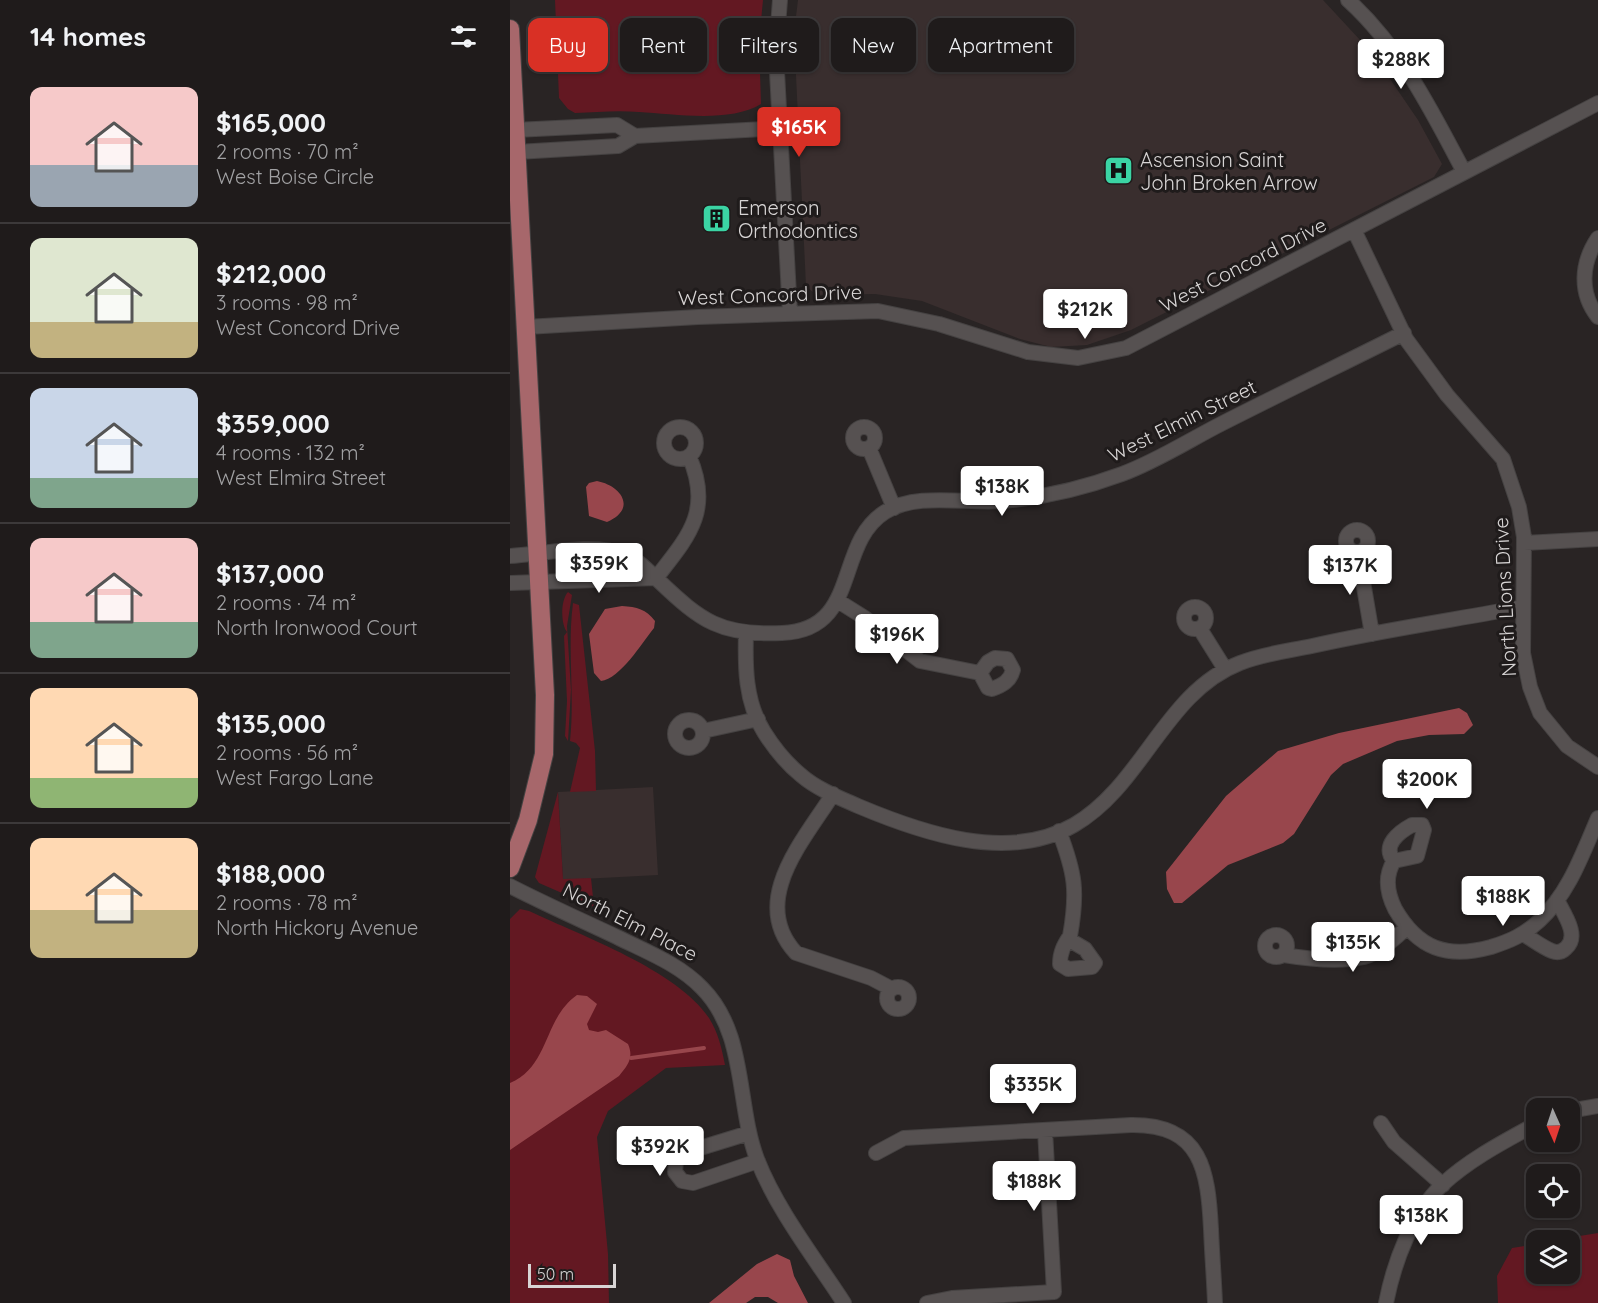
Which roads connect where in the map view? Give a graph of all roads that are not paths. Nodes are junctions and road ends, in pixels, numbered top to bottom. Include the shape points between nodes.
1 (780, 0) edge
2 (1348, 0) edge
3 (510, 29) edge
4 (1598, 103) edge
5 (782, 128) junction
6 (515, 130) junction
7 (635, 135) junction
8 (517, 152) junction
9 (1464, 172) junction
10 (1354, 230) junction
11 (1598, 238) edge
12 (790, 314) junction
13 (1598, 317) edge
14 (526, 327) junction
15 (1404, 333) junction
16 (869, 448) dead end
17 (689, 456) dead end
18 (894, 508) junction
19 (1598, 539) edge
20 (1524, 543) junction
21 (1358, 552) dead end
22 (538, 554) junction
23 (510, 556) edge
24 (656, 578) junction
25 (540, 581) junction
26 (510, 583) edge
27 (838, 601) junction
28 (1523, 607) junction
29 (1200, 628) dead end
30 (746, 632) junction
31 (1372, 634) junction
32 (1226, 669) junction
33 (981, 674) dead end
34 (758, 719) junction
35 (703, 730) dead end
36 (1598, 767) edge
37 (833, 794) junction
38 (1598, 819) edge
39 (1059, 831) junction
40 (1394, 861) dead end
41 (510, 868) edge
42 (510, 886) edge
43 (1557, 900) junction
44 (1407, 928) junction
45 (1523, 934) junction
46 (1068, 939) dead end
47 (1284, 955) dead end
48 (892, 989) dead end
49 (1598, 1106) edge
50 (1580, 1109) edge
51 (1381, 1123) dead end
52 (1526, 1129) edge
53 (1045, 1130) junction
54 (749, 1133) junction
55 (876, 1153) dead end
56 (758, 1161) junction
57 (1443, 1185) junction
58 (844, 1303) edge
59 (927, 1303) edge
60 (1215, 1303) edge
61 (1386, 1303) edge

1 - 5 street via 776,53
2 - 9 street via 1385,41 1433,110
3 - 6 main road
4 - 9 street, West Concord Drive
5 - 7 street
5 - 12 street
6 - 7 street via 616,125
6 - 8 main road
7 - 8 street via 618,146
8 - 14 main road
9 - 10 street, West Concord Drive
10 - 12 street, West Concord Drive via 1126,348 1078,358 1028,352 939,324 878,311
10 - 15 street, North Lions Drive
11 - 13 street via 1583,277 1590,307
12 - 14 street, West Concord Drive
14 - 22 main road
15 - 18 street, West Elmin Street via 1124,474 1064,492 1001,501 918,502
15 - 20 street, North Lions Drive via 1447,395 1503,459 1519,507
16 - 18 street
17 - 24 street via 699,485 699,511 687,539
18 - 27 street, West Elmin Street via 874,522 862,537
19 - 20 street
20 - 28 street, North Lions Drive
21 - 31 street
22 - 23 street, West Elmin Street
22 - 24 street, West Elmin Street via 587,550 621,553 640,562
22 - 25 main road
24 - 25 street
24 - 30 street, West Elmin Street via 707,623
25 - 26 street
25 - 41 main road via 544,754 528,820
27 - 30 street, West Elmin Street via 827,615 802,630
27 - 33 street via 920,661
28 - 31 street
28 - 36 street, North Lions Drive via 1523,653 1540,712 1567,746
29 - 32 street
30 - 34 street via 745,669
31 - 32 street via 1242,662
32 - 39 street via 1185,702 1110,799
34 - 35 street
34 - 37 street via 787,762 803,778
37 - 39 street via 900,824 964,840 1017,842
37 - 48 street via 784,873 776,895 777,909 796,953
38 - 43 street via 1566,890
39 - 46 street via 1073,869 1075,888
40 - 44 street via 1387,876 1390,898
42 - 54 street, North Elm Place via 663,960 703,988 720,1009 732,1040
43 - 45 street
43 - 45 street via 1572,933 1567,948 1554,952
44 - 45 street via 1438,950 1463,954 1515,940
44 - 47 street via 1364,957
49 - 50 street
51 - 57 street via 1394,1142
52 - 57 street via 1495,1146
53 - 55 street via 904,1138
53 - 59 street via 1054,1292
53 - 60 street via 1151,1125 1186,1142 1205,1172
54 - 56 street, North Elm Place
54 - 56 street via 684,1153 676,1161 675,1172 682,1181 693,1183
56 - 58 street, North Elm Place via 784,1211
57 - 61 street via 1406,1241

